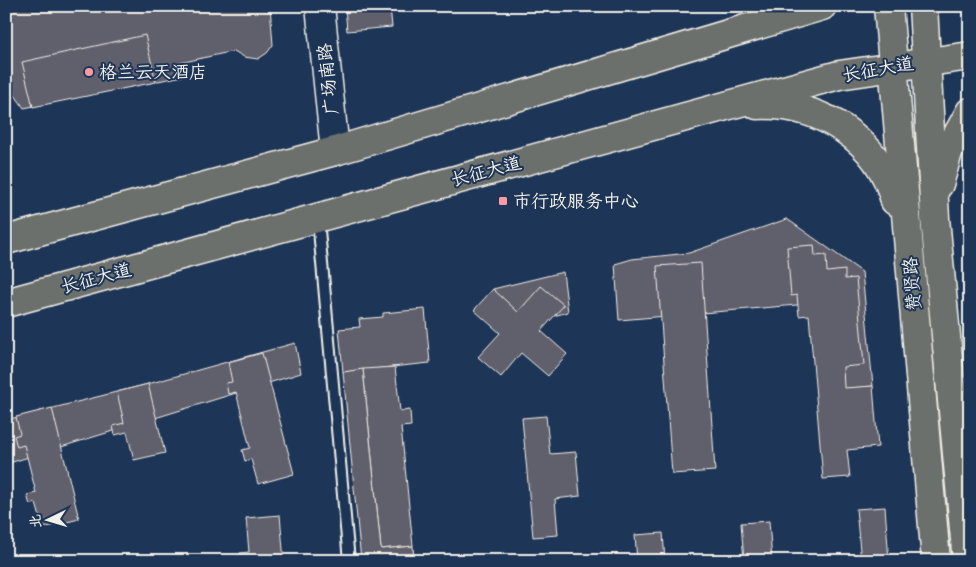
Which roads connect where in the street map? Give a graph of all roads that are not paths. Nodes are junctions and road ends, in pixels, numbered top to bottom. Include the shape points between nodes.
1 (320, 6) edge
2 (772, 6) edge
3 (822, 6) edge
4 (888, 6) edge
5 (923, 6) edge
6 (736, 30) junction
7 (970, 56) edge
8 (926, 61) junction
9 (893, 66) junction
10 (721, 107) junction
11 (970, 112) edge
12 (335, 151) junction
13 (318, 218) junction
14 (935, 218) junction
15 (6, 240) edge
16 (908, 245) junction
17 (6, 303) edge
18 (349, 561) edge
19 (936, 561) edge
20 (967, 561) edge

1 - 12 street, 广场南路
2 - 6 main road
3 - 6 main road
4 - 9 main road, 赞贤路
5 - 8 main road, 赞贤路
6 - 12 main road
7 - 8 main road, 长征大道
8 - 9 main road, 长征大道
8 - 14 main road, 赞贤路
9 - 10 main road, 长征大道 via 840,75
9 - 16 main road, 赞贤路
10 - 13 main road, 长征大道
10 - 16 main road via 790,106 821,118 856,138 881,164 892,189
11 - 14 main road via 946,159
12 - 15 main road
13 - 17 main road, 长征大道
13 - 18 lane
14 - 20 main road, 赞贤路
16 - 19 main road, 赞贤路

